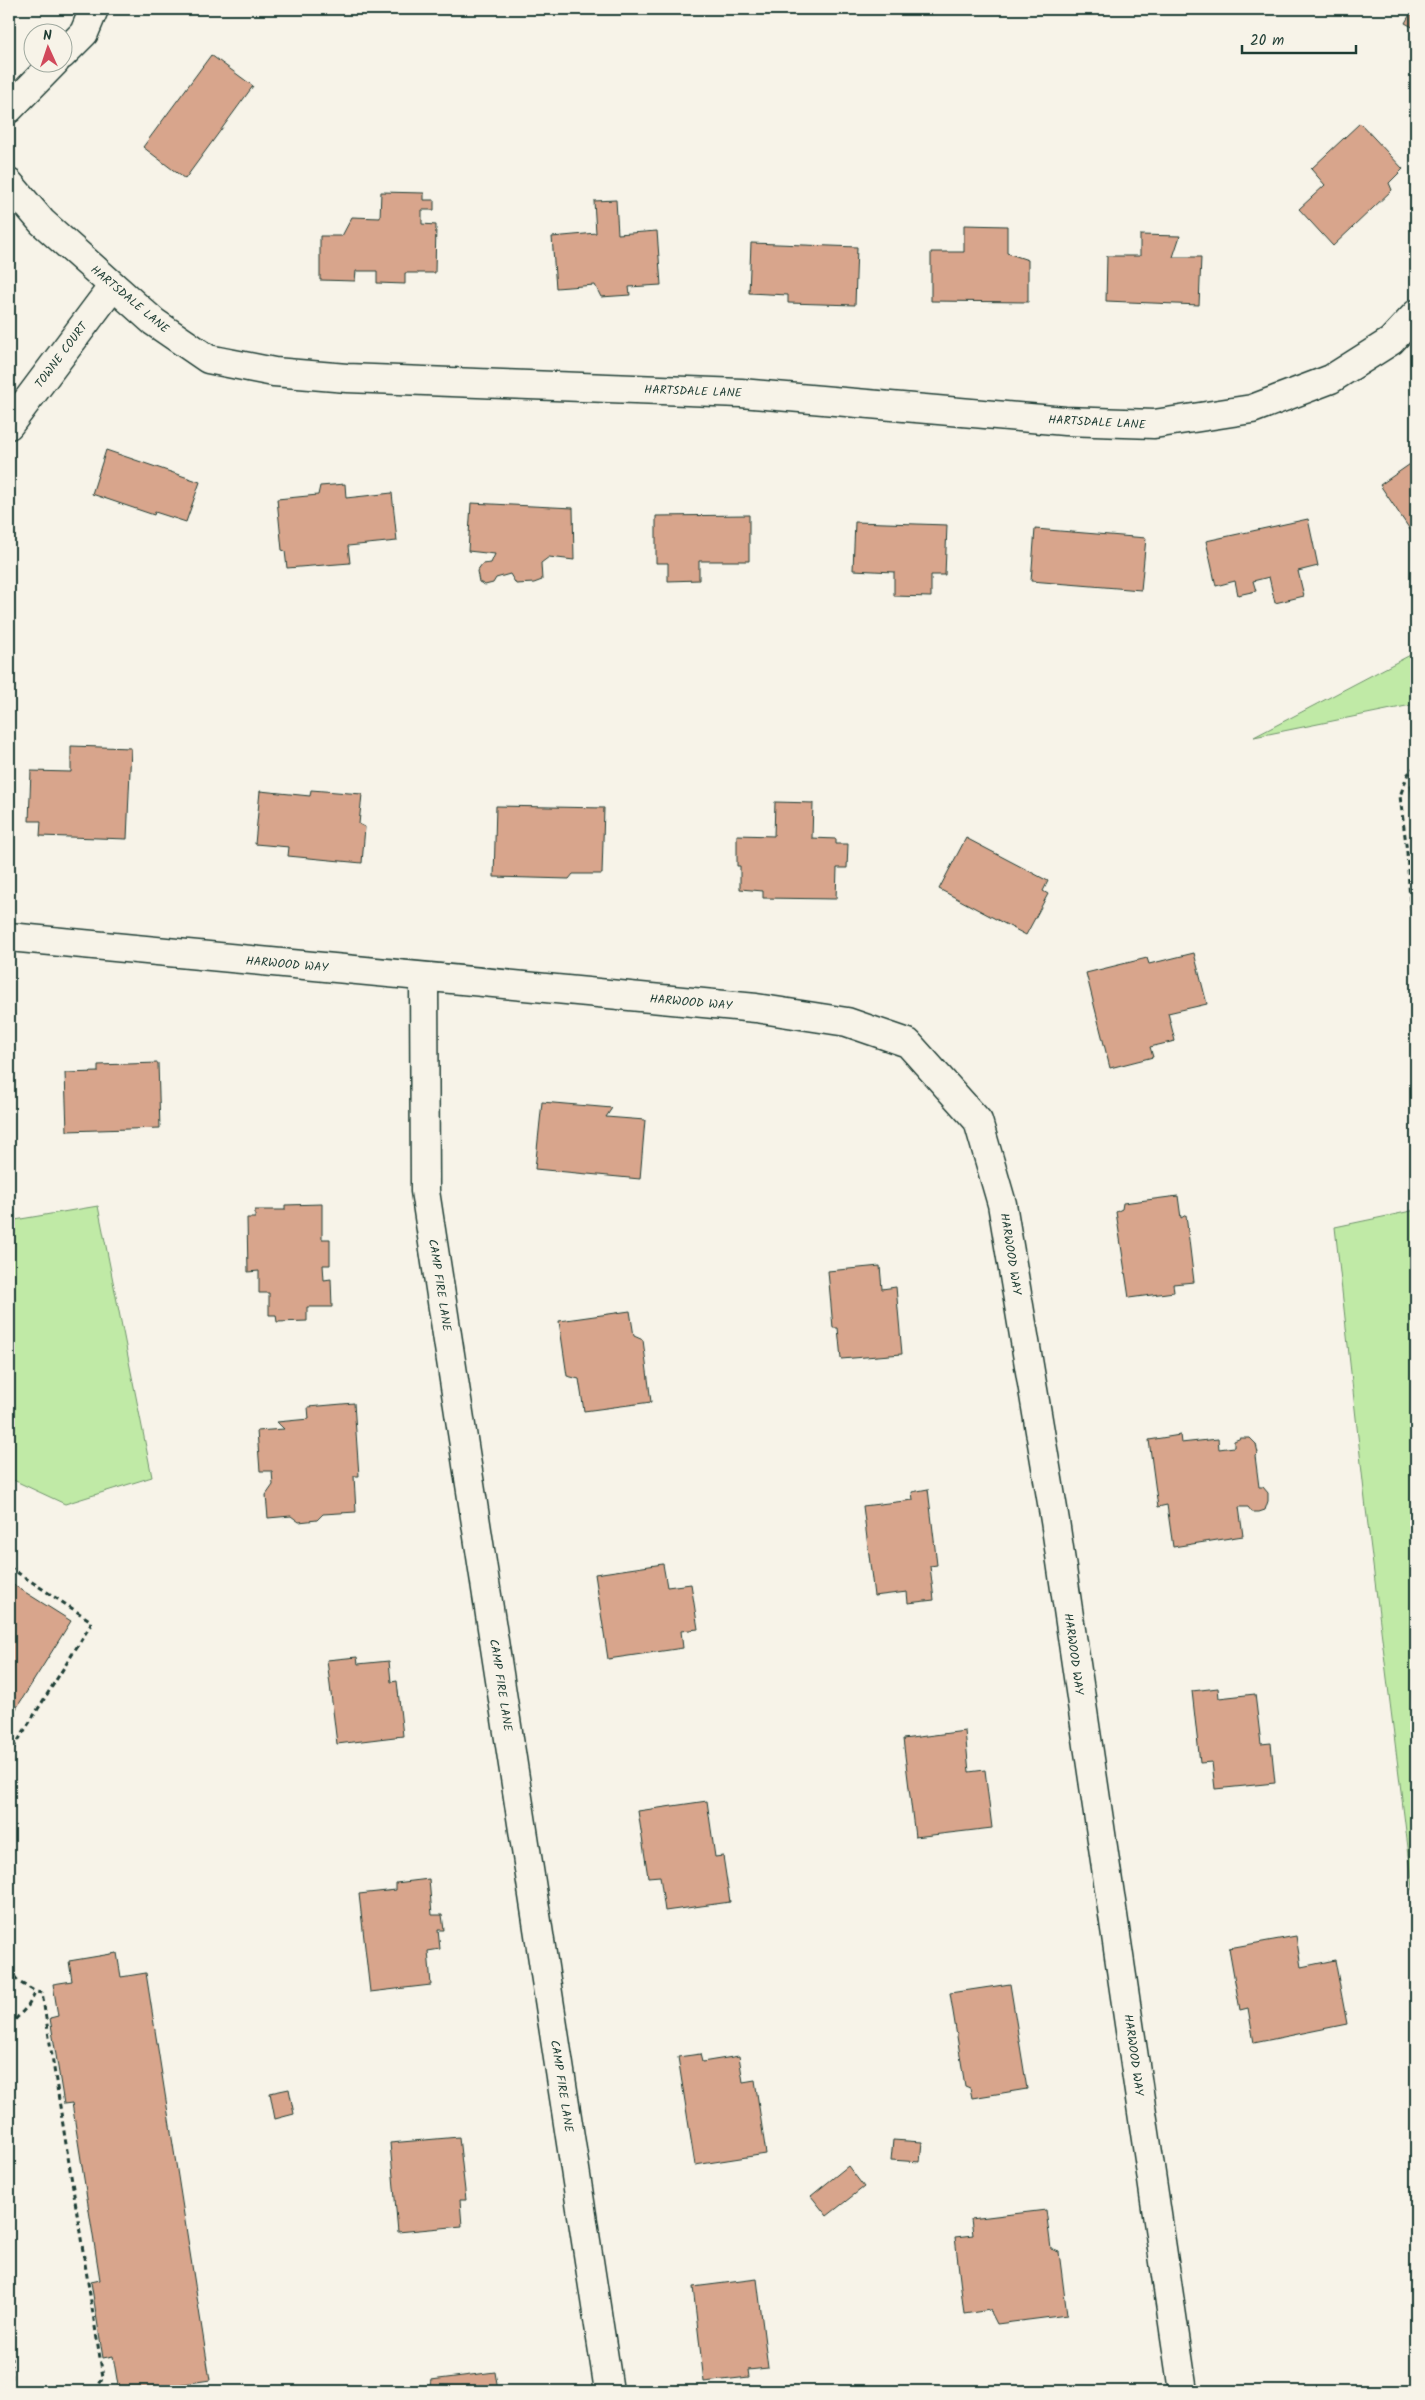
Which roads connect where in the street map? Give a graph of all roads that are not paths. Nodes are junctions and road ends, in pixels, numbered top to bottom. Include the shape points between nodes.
1 (94, 9) edge
2 (72, 45) edge
3 (45, 72) edge
4 (9, 110) edge
5 (9, 182) edge
6 (113, 286) junction
7 (1416, 314) edge
8 (9, 425) edge
9 (9, 937) edge
10 (424, 977) junction
11 (609, 2391) edge
12 (1184, 2391) edge

1 - 2 street via 84,33
3 - 4 street
5 - 6 street, HARTSDALE LANE via 42,222
6 - 7 street, HARTSDALE LANE via 154,322 208,358 274,372 348,378 741,393 1065,421 1154,424 1252,409 1331,380 1391,342
6 - 8 street, TOWNE COURT
9 - 10 street, HARWOOD WAY
10 - 11 street, CAMP FIRE LANE via 425,1191
10 - 12 street, HARWOOD WAY via 756,1008 847,1022 908,1043 978,1121 1002,1204 1054,1521

